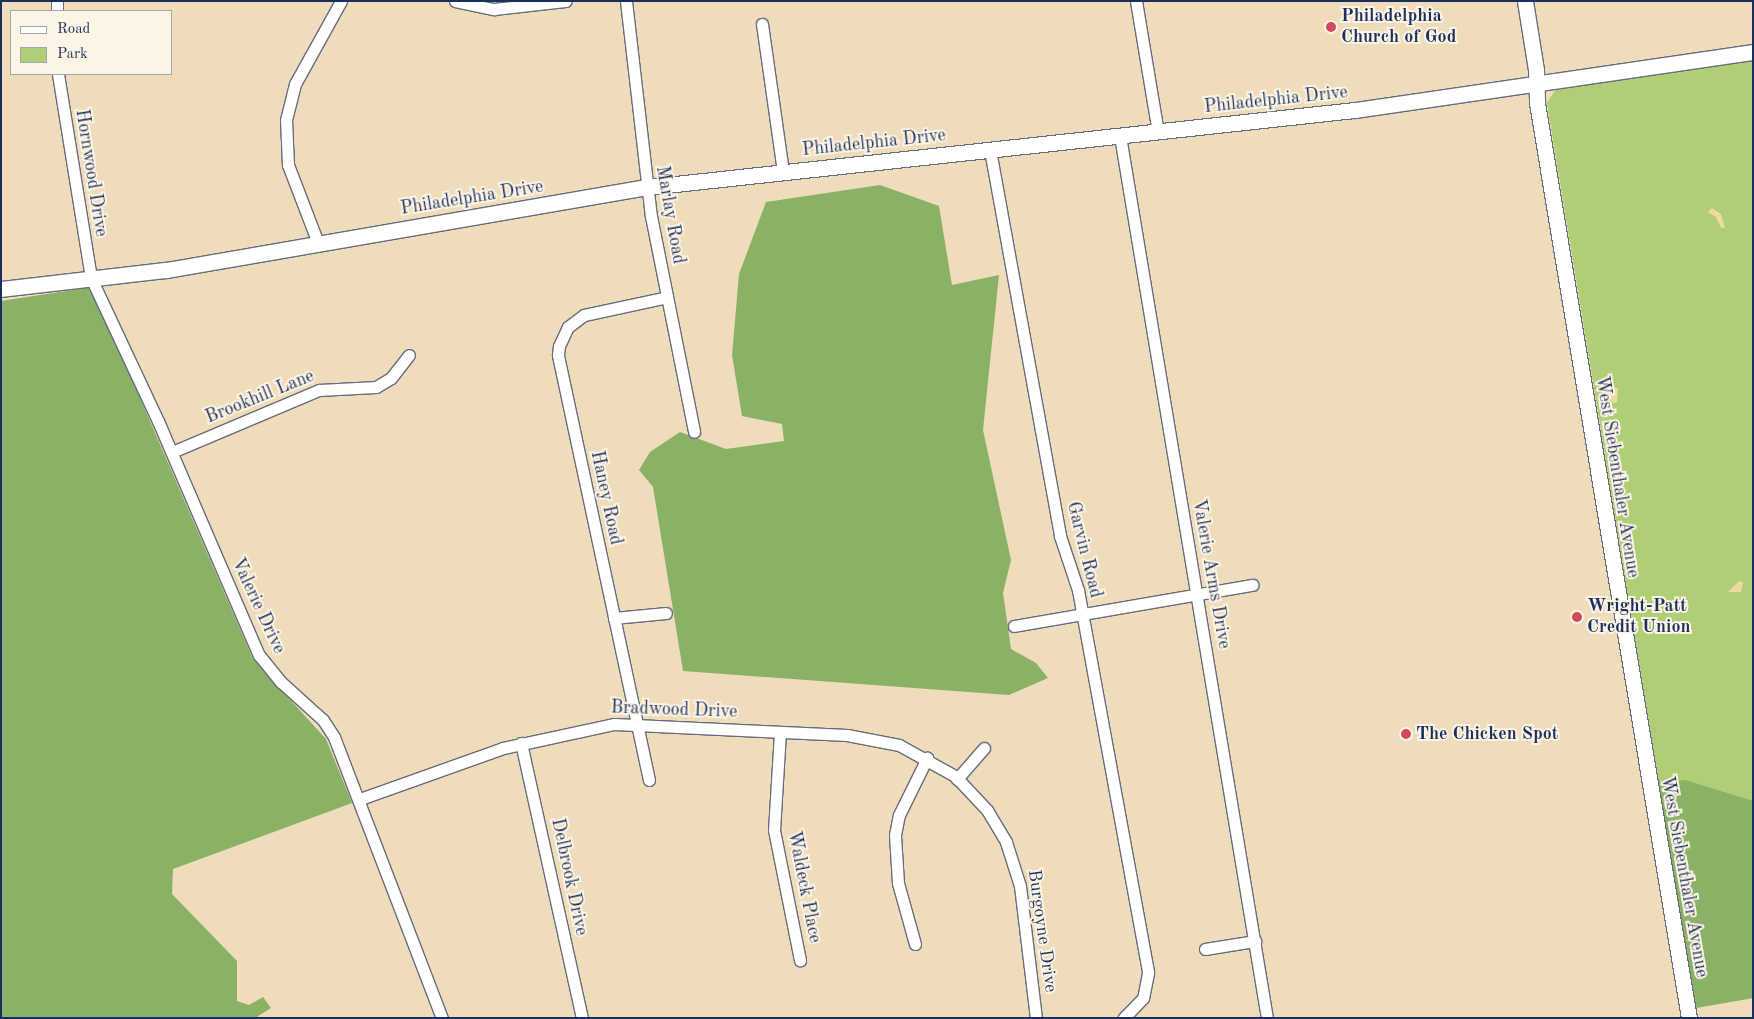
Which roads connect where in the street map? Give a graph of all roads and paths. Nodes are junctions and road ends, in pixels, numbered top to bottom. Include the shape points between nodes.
1 (341, 1) edge
2 (455, 1) edge
3 (566, 1) edge
4 (626, 1) edge
5 (1136, 1) edge
6 (1525, 1) edge
7 (762, 24) dead end
8 (1753, 52) edge
9 (58, 75) edge
10 (1537, 83) junction
11 (1158, 132) junction
12 (1120, 136) junction
13 (990, 150) junction
14 (782, 172) junction
15 (648, 187) junction
16 (318, 242) junction
17 (91, 278) junction
18 (1, 289) edge
19 (667, 297) junction
20 (409, 355) dead end
21 (694, 432) dead end
22 (172, 452) junction
23 (1252, 585) dead end
24 (1196, 595) junction
25 (666, 613) dead end
26 (1082, 614) junction
27 (614, 618) junction
28 (1014, 626) dead end
29 (636, 723) junction
30 (780, 732) junction
31 (521, 743) junction
32 (984, 748) dead end
33 (927, 758) junction
34 (957, 779) junction
35 (648, 780) dead end
36 (360, 800) junction
37 (1255, 941) junction
38 (915, 944) dead end
39 (1205, 948) dead end
40 (800, 960) dead end
41 (442, 1018) edge
42 (582, 1018) edge
43 (1036, 1018) edge
44 (1124, 1018) edge
45 (1267, 1018) edge
46 (1689, 1018) edge

1 - 16 street via 296,84 286,120 288,165
2 - 3 street via 494,9
4 - 15 street, Marlay Road
5 - 11 street
6 - 10 main road, West Siebenthaler Avenue
7 - 14 street
8 - 10 main road, Philadelphia Drive
9 - 17 street, Hornwood Drive
10 - 11 main road, Philadelphia Drive via 1514,89 1354,110
10 - 46 main road, West Siebenthaler Avenue via 1537,104
11 - 12 main road, Philadelphia Drive
12 - 13 main road, Philadelphia Drive
12 - 24 street, Valerie Arms Drive
13 - 14 main road, Philadelphia Drive
13 - 26 street, Garvin Road via 1060,536
14 - 15 main road, Philadelphia Drive
15 - 16 main road, Philadelphia Drive
15 - 19 street, Marlay Road
16 - 17 main road, Philadelphia Drive via 166,270
17 - 18 main road, Philadelphia Drive
17 - 22 street, Valerie Drive
19 - 21 street, Marlay Road
19 - 27 street, Haney Road via 584,315 568,327 559,346 558,361
20 - 22 street, Brookhill Lane via 392,378 380,385 319,390
22 - 36 street, Valerie Drive via 259,655 280,682 323,720 341,752
23 - 24 street
24 - 26 street
24 - 37 street, Valerie Arms Drive
25 - 27 street
26 - 28 street
26 - 44 street, Garvin Road via 1148,979 1138,1006
27 - 29 street, Haney Road
29 - 30 street, Bradwood Drive
29 - 31 street, Bradwood Drive via 584,728
29 - 35 street, Haney Road
30 - 33 street, Bradwood Drive via 864,737 899,745
30 - 40 street, Waldeck Place via 775,845
31 - 36 street, Bradwood Drive
31 - 42 street, Delbrook Drive
32 - 34 street
33 - 34 street, Bradwood Drive
33 - 38 street via 899,815 895,835 898,883
34 - 43 street, Burgoyne Drive via 987,810 1012,858 1020,886
36 - 41 street, Valerie Drive
37 - 39 street
37 - 45 street, Valerie Arms Drive

